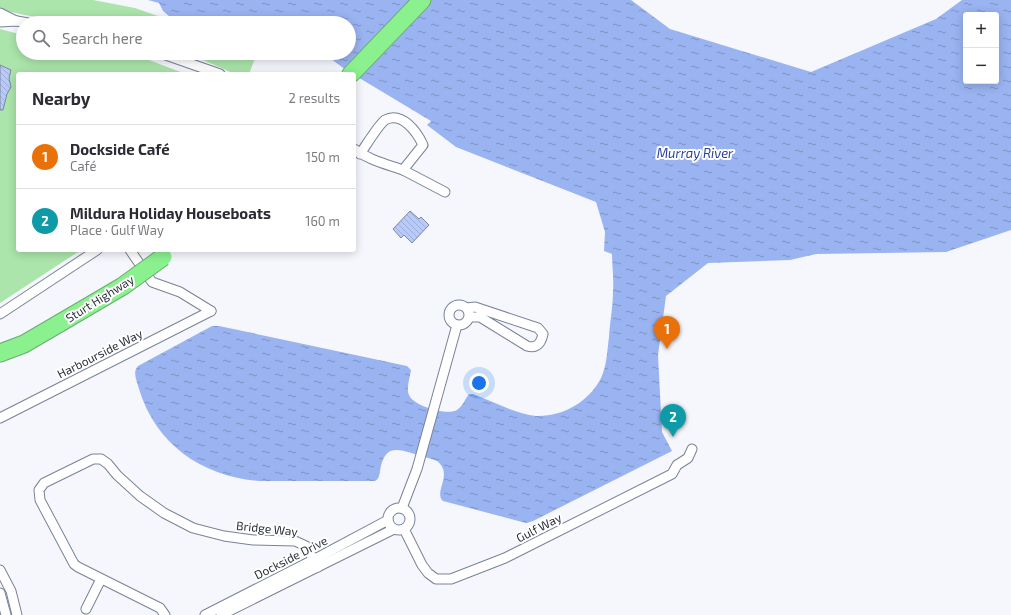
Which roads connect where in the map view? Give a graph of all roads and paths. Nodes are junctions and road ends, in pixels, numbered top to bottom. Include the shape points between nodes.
1 (422, 0) edge
2 (0, 13) edge
3 (16, 20) edge
4 (16, 21) edge
5 (0, 22) edge
6 (180, 60) edge
7 (214, 72) edge
8 (353, 72) edge
9 (357, 151) edge
10 (403, 170) junction
11 (445, 192) dead end
12 (94, 252) edge
13 (131, 252) edge
14 (168, 254) edge
15 (468, 312) junction
16 (0, 314) edge
17 (457, 325) junction
18 (24, 344) junction
19 (0, 353) edge
20 (0, 364) edge
21 (0, 418) edge
22 (692, 449) dead end
23 (402, 508) junction
24 (388, 520) junction
25 (394, 529) junction
26 (404, 529) junction
27 (317, 563) junction
28 (0, 570) edge
29 (101, 579) junction
30 (0, 593) edge
31 (86, 609) dead end
32 (6, 615) edge
33 (17, 615) edge
34 (165, 615) edge
35 (205, 615) edge
36 (221, 615) edge

1 - 8 highway
2 - 3 street
4 - 5 street
6 - 7 street
9 - 10 street via 378,162
9 - 10 street via 385,120 395,118 403,121 417,132 423,145
10 - 11 street
12 - 16 street
13 - 21 street, Harbourside Way via 152,282 180,292 211,311
14 - 18 highway, Sturt Highway, bridge via 123,286
15 - 15 street via 475,307 538,328 543,334 542,340 538,346 532,348
15 - 17 street via 467,322
15 - 17 street via 462,305 452,308 449,318
17 - 23 street via 417,469
18 - 19 highway, Sturt Highway
18 - 20 highway, Sturt Highway via 13,356
22 - 26 street, Gulf Way via 688,458 677,465 672,474 505,558 451,580 436,579 428,573
23 - 24 street via 392,510
23 - 26 street via 408,513 410,520
24 - 25 street
24 - 27 street, Dockside Drive
25 - 26 street
25 - 27 street, Dockside Drive
27 - 29 street, Bridge Way via 306,546 295,541 253,540 193,528 164,514 140,496 108,464 101,459 93,459 44,483 39,495 72,562
27 - 35 street, Dockside Drive
27 - 36 street, Dockside Drive
28 - 33 street via 11,591
29 - 31 street
29 - 34 street, Bridge Way via 160,608
30 - 32 street

